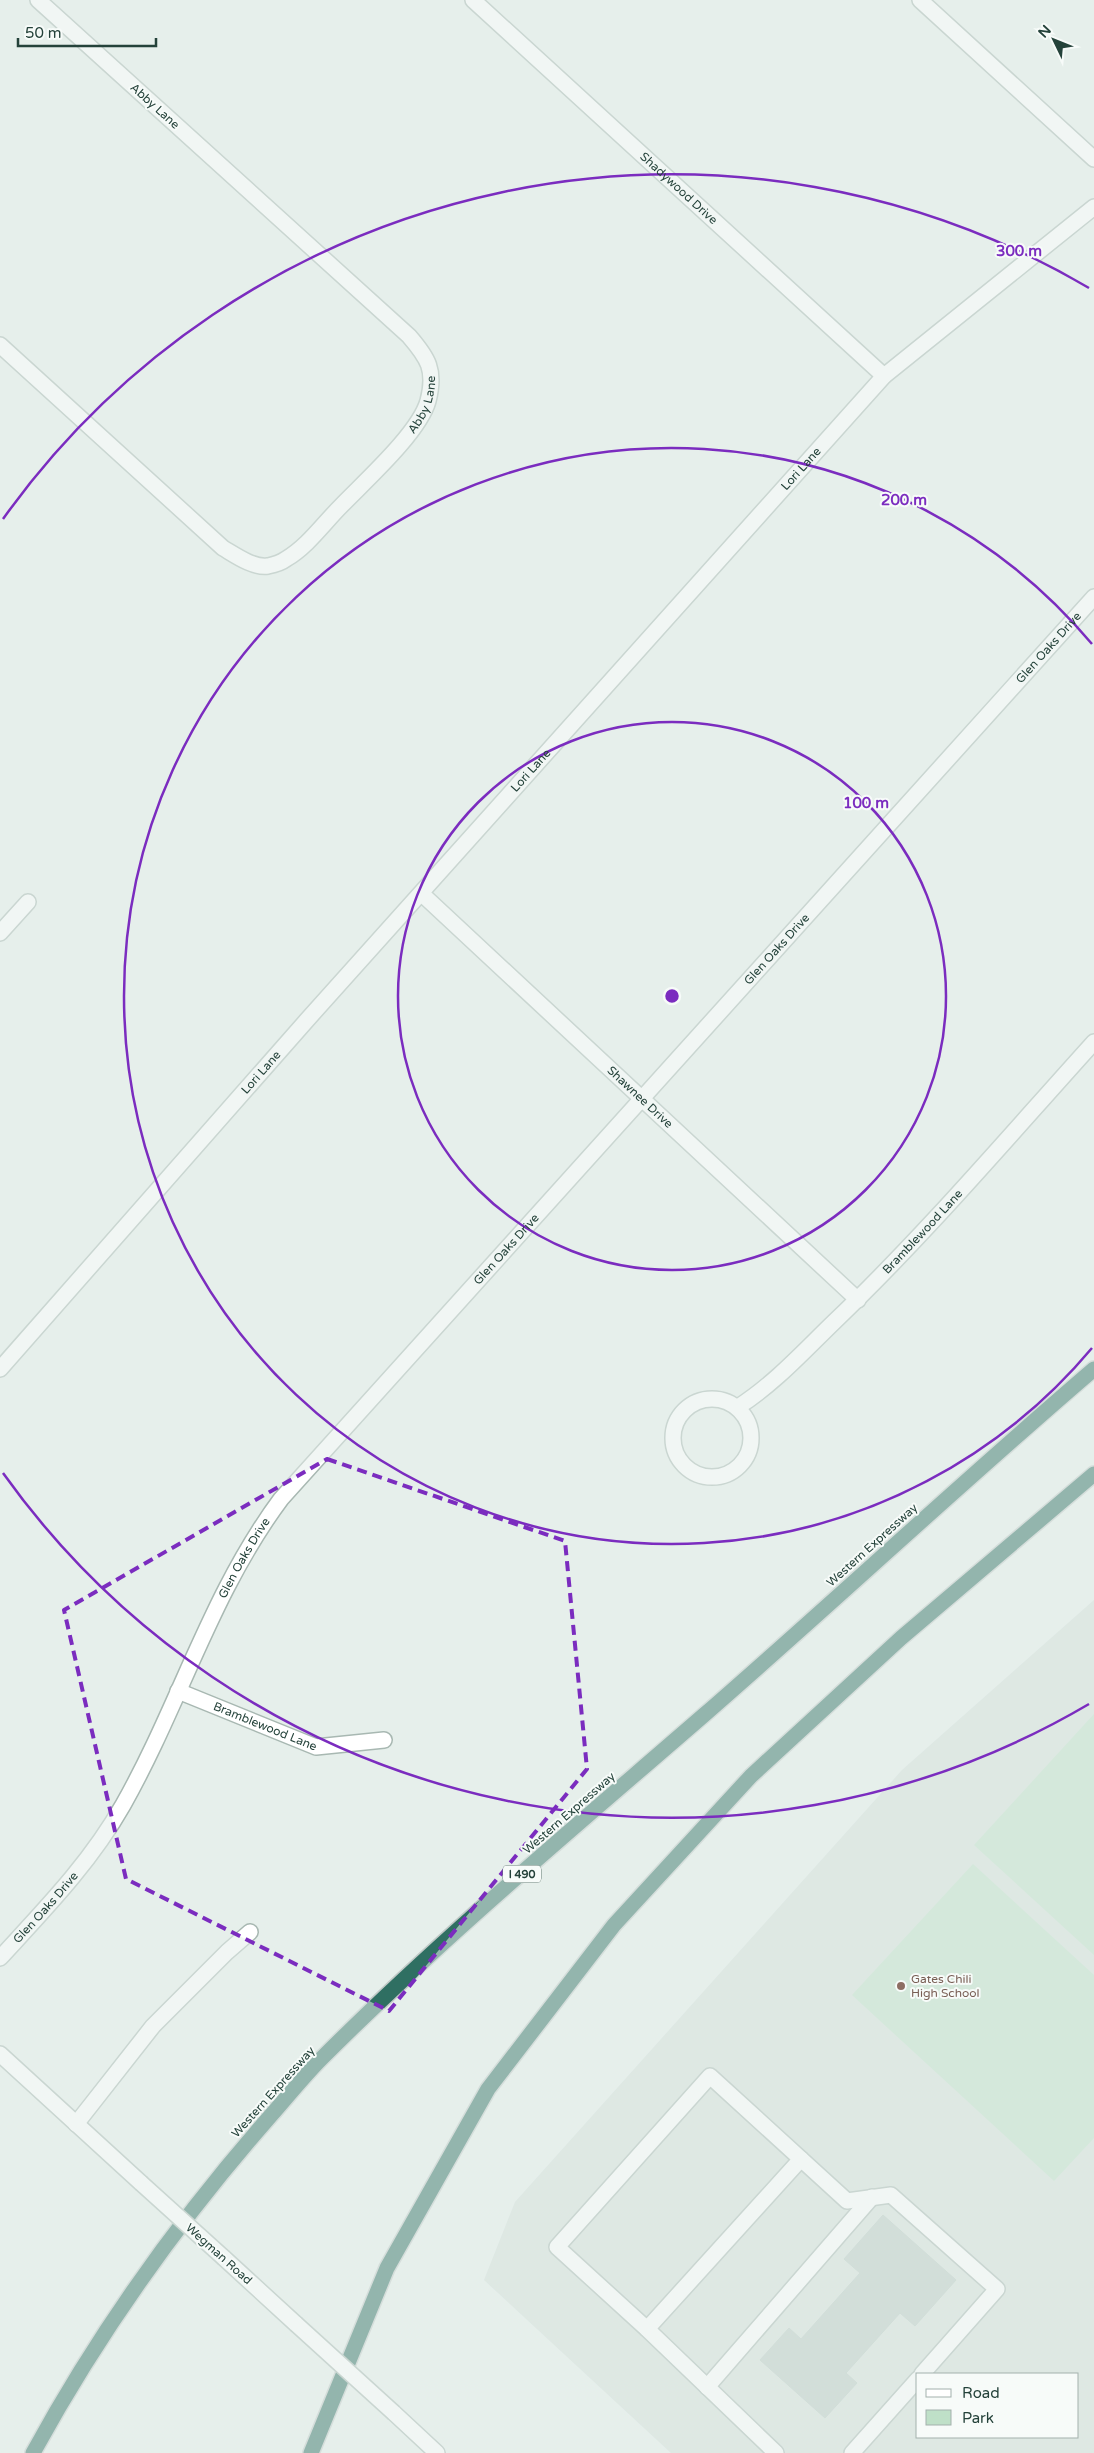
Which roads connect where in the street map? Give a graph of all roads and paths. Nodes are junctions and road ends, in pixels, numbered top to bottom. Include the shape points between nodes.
1 (38, 0) edge
2 (473, 0) edge
3 (920, 0) edge
4 (1094, 159) edge
5 (1094, 207) edge
6 (0, 345) edge
7 (884, 376) junction
8 (1094, 597) edge
9 (422, 894) junction
10 (28, 902) dead end
11 (0, 933) edge
12 (1094, 1042) edge
13 (642, 1098) junction
14 (858, 1300) junction
15 (0, 1369) edge
16 (1094, 1369) edge
17 (738, 1407) junction
18 (1094, 1474) edge
19 (178, 1691) junction
20 (384, 1740) dead end
21 (250, 1932) dead end
22 (0, 1958) edge
23 (0, 2054) edge
24 (76, 2124) junction
25 (801, 2159) junction
26 (872, 2197) junction
27 (647, 2329) junction
28 (923, 2373) edge
29 (916, 2381) edge
30 (707, 2387) junction
31 (33, 2453) edge
32 (311, 2453) edge
33 (437, 2453) edge
34 (776, 2453) edge
35 (852, 2453) edge

1 - 6 street, Abby Lane via 409,336 426,356 431,376 428,402 403,440 307,542 286,559 267,566 244,560 223,548
2 - 7 street, Shadywood Drive
3 - 4 street
5 - 7 street, Lori Lane
7 - 9 street, Lori Lane
8 - 13 street, Glen Oaks Drive
9 - 13 street, Shawnee Drive
9 - 15 street, Lori Lane
10 - 11 street
12 - 14 street, Bramblewood Lane
13 - 14 street, Shawnee Drive
13 - 19 street, Glen Oaks Drive via 281,1499 235,1568
14 - 17 street, Bramblewood Lane via 761,1392
16 - 31 highway, Western Expressway / I 490 via 460,1928 320,2060 215,2180 119,2310
17 - 17 street via 726,1400 702,1400 685,1410 677,1421 673,1434 674,1448 682,1463 692,1472 716,1477 741,1465 752,1437 749,1423
18 - 32 highway via 901,1638 751,1776 614,1925 488,2089 387,2268
19 - 20 street, Bramblewood Lane via 316,1747
19 - 22 street, Glen Oaks Drive via 124,1803 99,1844 68,1885
21 - 24 street via 153,2026
23 - 24 street, Wegman Road
24 - 33 street, Wegman Road, bridge
25 - 26 street via 846,2201
25 - 27 street
25 - 27 street via 710,2076 557,2247
26 - 28 street via 891,2195 997,2289
26 - 30 street
27 - 30 street
29 - 35 street
30 - 34 street

